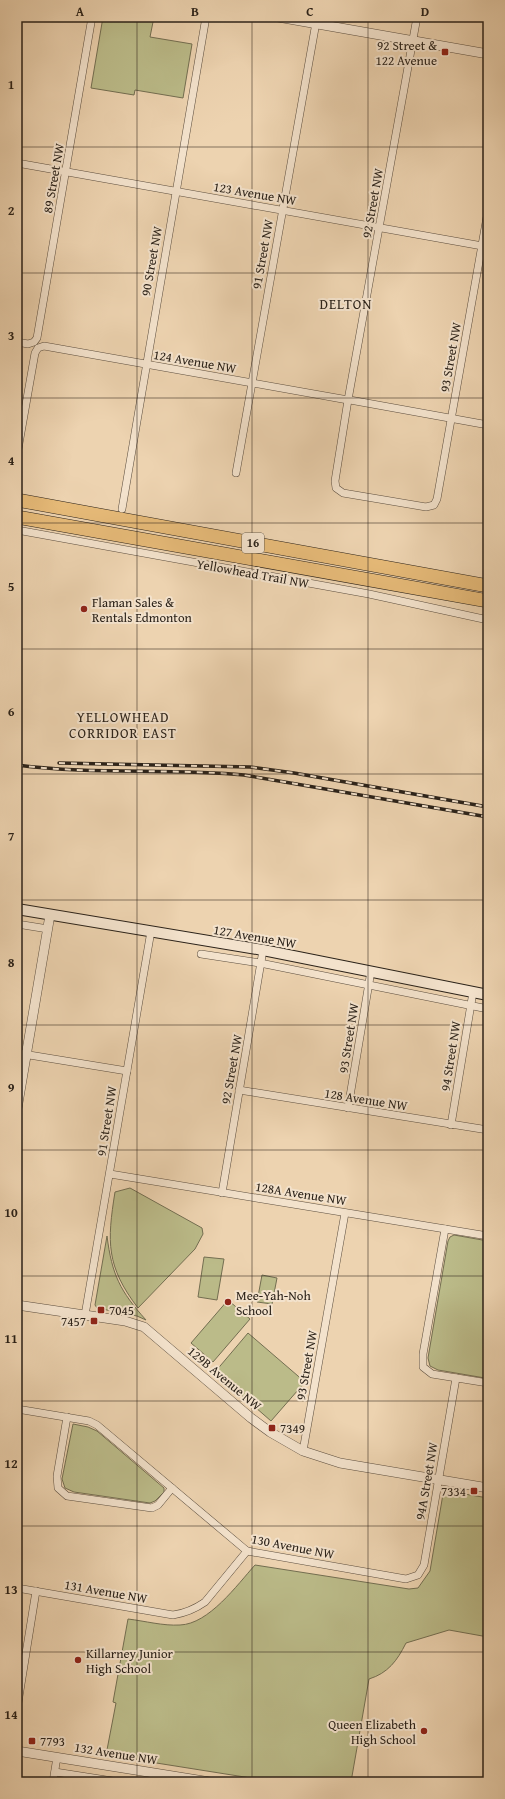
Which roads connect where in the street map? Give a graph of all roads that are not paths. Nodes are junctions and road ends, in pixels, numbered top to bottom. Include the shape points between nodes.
1 (92, 17) edge
2 (206, 17) edge
3 (278, 17) edge
4 (417, 17) edge
5 (316, 20) edge
6 (413, 41) junction
7 (488, 54) edge
8 (17, 163) edge
9 (66, 172) junction
10 (176, 192) junction
11 (282, 210) junction
12 (488, 211) edge
13 (380, 228) junction
14 (485, 246) edge
15 (17, 342) edge
16 (36, 345) junction
17 (147, 364) junction
18 (252, 383) junction
19 (349, 400) junction
20 (452, 418) junction
21 (488, 425) edge
22 (17, 455) edge
23 (236, 472) dead end
24 (17, 500) edge
25 (434, 505) joint
26 (122, 509) dead end
27 (17, 517) edge
28 (17, 530) edge
29 (488, 586) edge
30 (435, 590) junction
31 (488, 601) edge
32 (488, 607) edge
33 (488, 620) edge
34 (17, 909) edge
35 (50, 915) junction
36 (17, 924) edge
37 (48, 929) junction
38 (150, 932) junction
39 (263, 950) junction
40 (201, 954) dead end
41 (260, 964) junction
42 (370, 971) junction
43 (368, 985) junction
44 (473, 992) junction
45 (488, 995) edge
46 (470, 1006) junction
47 (488, 1009) edge
48 (22, 1053) edge
49 (127, 1071) junction
50 (239, 1090) junction
51 (348, 1108) junction
52 (17, 1109) edge
53 (451, 1124) junction
54 (488, 1130) edge
55 (110, 1174) junction
56 (222, 1192) junction
57 (345, 1213) junction
58 (488, 1223) edge
59 (445, 1229) junction
60 (487, 1236) edge
61 (17, 1305) edge
62 (85, 1315) junction
63 (456, 1378) junction
64 (488, 1383) edge
65 (17, 1409) edge
66 (67, 1417) junction
67 (303, 1451) junction
68 (439, 1480) junction
69 (172, 1488) junction
70 (488, 1488) edge
71 (247, 1551) junction
72 (406, 1579) joint
73 (17, 1588) edge
74 (36, 1591) junction
75 (17, 1709) edge
76 (17, 1751) edge
77 (57, 1757) junction
78 (55, 1772) junction
79 (53, 1782) edge
80 (119, 1782) edge
81 (210, 1782) edge

1 - 9 street, 89 Street NW
2 - 10 street, 90 Street NW
3 - 5 street
4 - 6 street, 92 Street NW
5 - 6 street
5 - 11 street, 91 Street NW
6 - 7 street
6 - 13 street, 92 Street NW
8 - 9 street, 123 Avenue NW
9 - 10 street, 123 Avenue NW
9 - 16 street, 89 Street NW
10 - 11 street, 123 Avenue NW
10 - 17 street, 90 Street NW
11 - 13 street, 123 Avenue NW
11 - 18 street, 91 Street NW
12 - 14 street, 93 Street NW
13 - 14 street, 123 Avenue NW
13 - 19 street, 92 Street NW
14 - 20 street, 93 Street NW
15 - 16 street, 124 Avenue NW
16 - 17 street, 124 Avenue NW
16 - 22 street, 89 Street NW
17 - 18 street, 124 Avenue NW
17 - 26 street, 90 Street NW
18 - 19 street, 124 Avenue NW
18 - 23 street, 91 Street NW
19 - 20 street, 124 Avenue NW
19 - 25 street, 92 Street NW via 335,481 336,488 343,493 426,507
20 - 21 street, 124 Avenue NW
20 - 25 street, 93 Street NW via 438,500
24 - 29 highway, 16
27 - 30 highway, Yellowhead Trail NW / 16
28 - 33 street, Yellowhead Trail NW via 368,594
30 - 31 highway, Yellowhead Trail NW / 16
30 - 32 highway
34 - 35 main road, 127 Avenue NW
35 - 37 street
35 - 38 main road, 127 Avenue NW
36 - 37 street
37 - 48 street
38 - 39 main road, 127 Avenue NW
38 - 49 street, 91 Street NW
39 - 41 street, 92 Street NW
39 - 42 main road, 127 Avenue NW
40 - 41 street, 127 Avenue NW
41 - 43 street, 127 Avenue NW
41 - 50 street, 92 Street NW
42 - 43 street, 93 Street NW
42 - 44 main road, 127 Avenue NW
43 - 46 street, 127 Avenue NW
43 - 51 street, 93 Street NW
44 - 45 main road, 127 Avenue NW
44 - 46 street, 94 Street NW
46 - 47 street, 127 Avenue NW
46 - 53 street, 94 Street NW
48 - 49 street
48 - 52 street
49 - 55 street, 91 Street NW
50 - 51 street, 128 Avenue NW
50 - 56 street, 92 Street NW
51 - 53 street, 128 Avenue NW
53 - 54 street, 128 Avenue NW
55 - 56 street, 128A Avenue NW
55 - 62 street, 91 Street NW
56 - 57 street, 128A Avenue NW
57 - 59 street, 128A Avenue NW
57 - 67 street, 93 Street NW
58 - 60 street
59 - 60 street, 128A Avenue NW
59 - 63 street via 423,1354 423,1367 432,1374
61 - 62 street, 129B Avenue NW
62 - 67 street, 129B Avenue NW via 125,1321 144,1327 258,1423
63 - 64 street
63 - 68 street, 94A Street NW
65 - 66 street, 130 Avenue NW
66 - 69 street, 130 Avenue NW via 98,1425
66 - 69 street via 57,1476 58,1488 68,1496 152,1508 158,1505
67 - 68 street, 129B Avenue NW via 340,1463
68 - 70 street, 129B Avenue NW
68 - 72 street, 94A Street NW via 424,1565 418,1575
69 - 71 street, 130 Avenue NW
71 - 72 street, 130 Avenue NW
71 - 74 street, 131 Avenue NW via 206,1602 190,1611 173,1614
73 - 74 street, 131 Avenue NW
74 - 75 street
76 - 77 street, 132 Avenue NW
77 - 78 street
77 - 81 street, 132 Avenue NW
78 - 79 street
78 - 80 street

